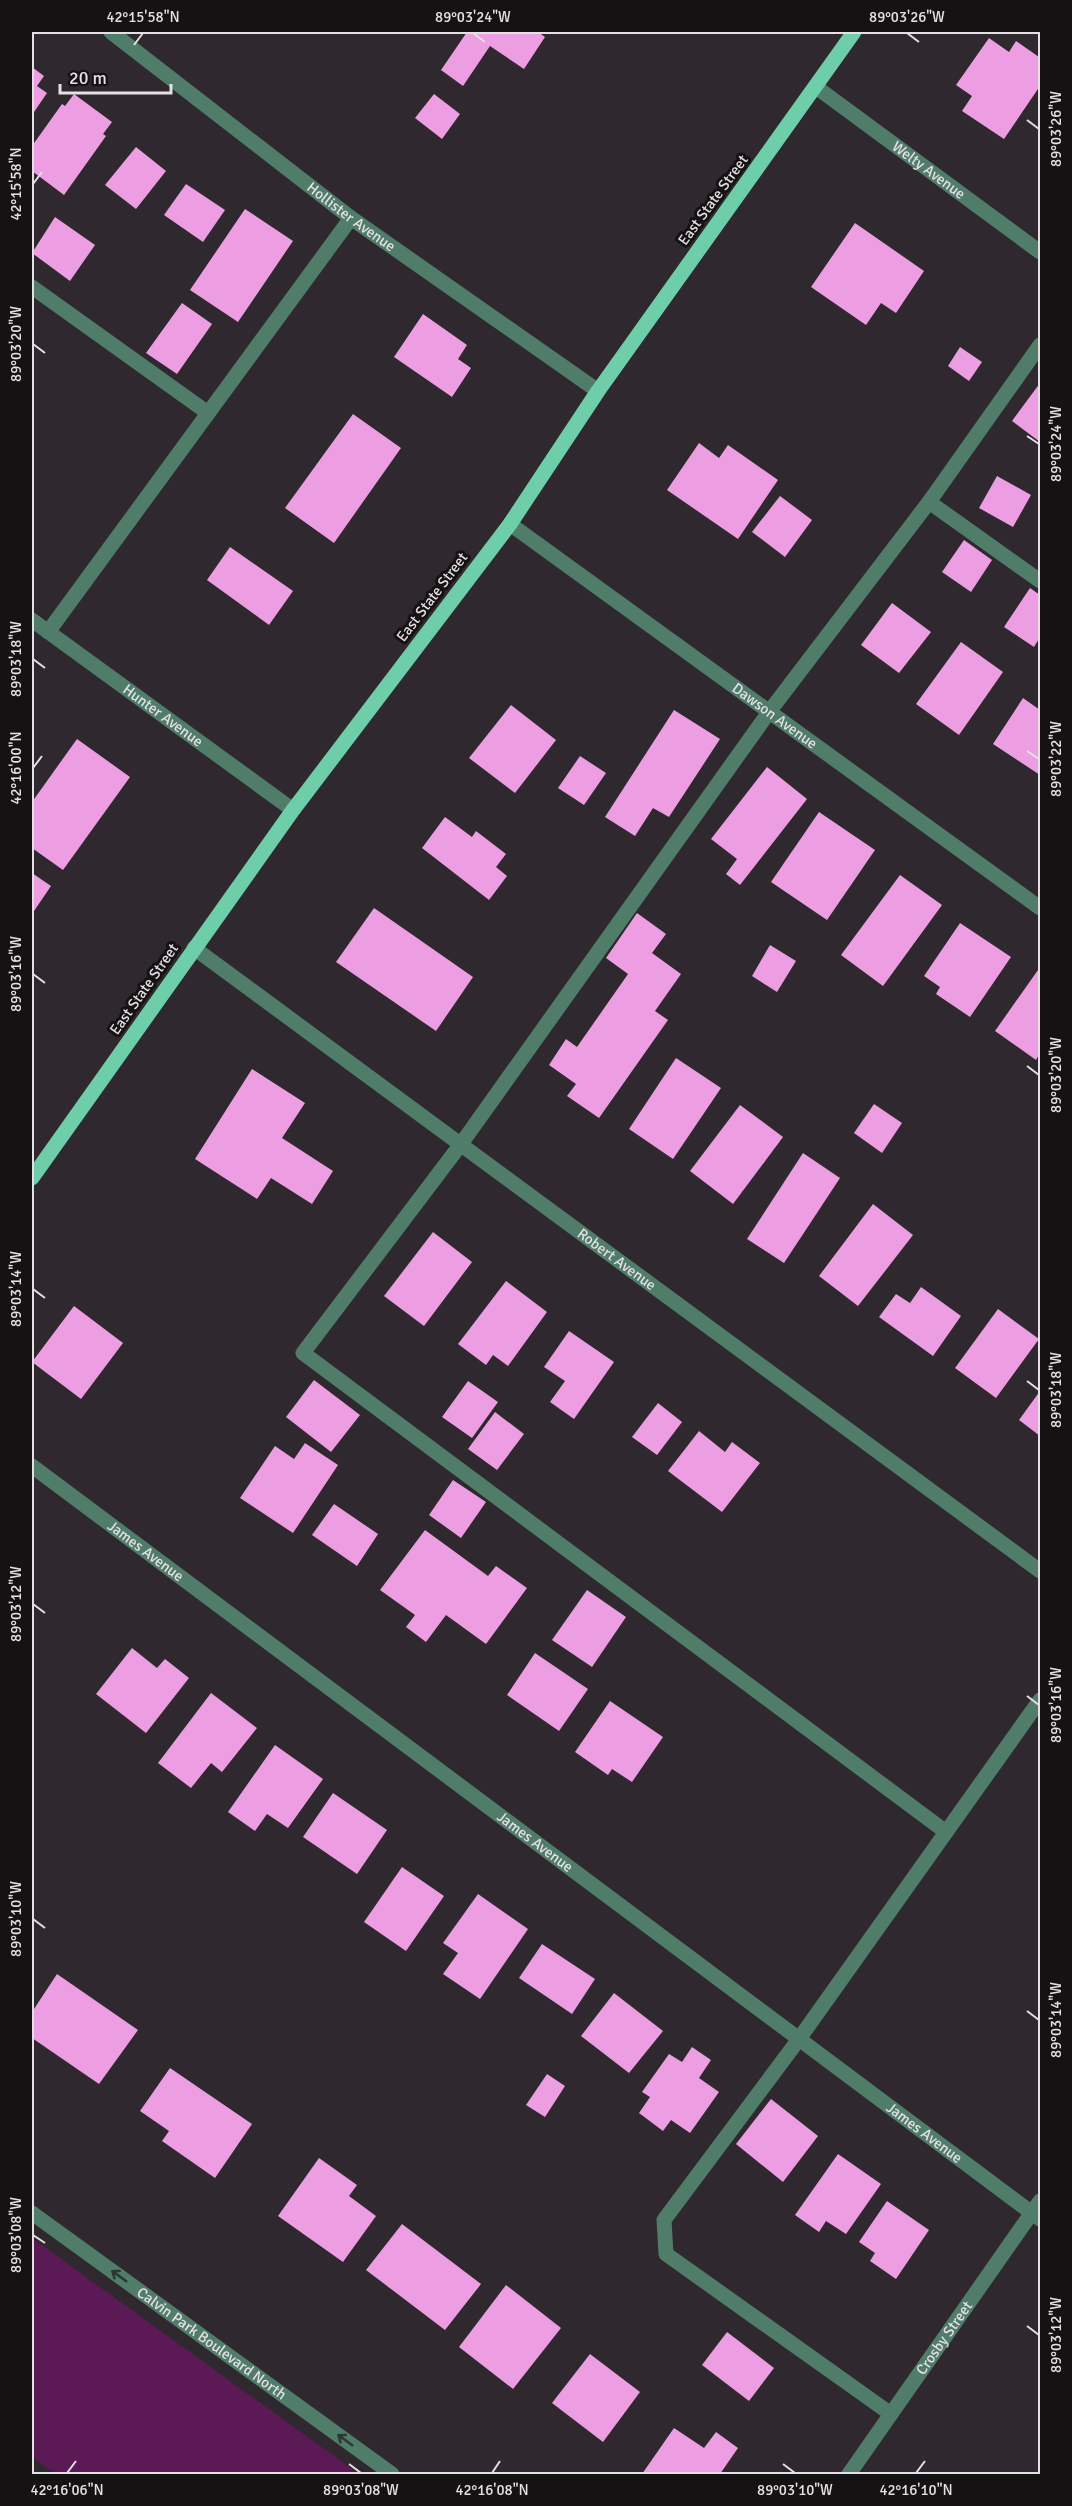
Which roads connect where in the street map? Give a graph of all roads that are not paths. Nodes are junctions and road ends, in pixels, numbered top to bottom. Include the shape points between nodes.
1 (111, 32) edge
2 (854, 32) edge
3 (816, 87) junction
4 (351, 218) junction
5 (1041, 252) edge
6 (32, 287) edge
7 (1041, 345) edge
8 (598, 392) junction
9 (208, 413) junction
10 (929, 502) junction
11 (510, 524) junction
12 (1041, 581) edge
13 (32, 620) edge
14 (48, 632) junction
15 (769, 712) junction
16 (293, 810) junction
17 (1041, 908) edge
18 (194, 948) junction
19 (461, 1144) junction
20 (32, 1178) edge
21 (32, 1466) edge
22 (1041, 1571) edge
23 (1041, 1700) edge
24 (946, 1832) junction
25 (799, 2039) junction
26 (1038, 2211) edge
27 (32, 2213) edge
28 (891, 2414) junction
29 (392, 2475) edge
30 (849, 2475) edge

1 - 4 street, Hollister Avenue
2 - 3 main road, East State Street
3 - 5 street, Welty Avenue
3 - 8 main road, East State Street
4 - 8 street, Hollister Avenue
4 - 9 street
6 - 9 street
7 - 10 street
8 - 11 main road, East State Street
9 - 14 street
10 - 12 street
10 - 15 street
11 - 15 street, Dawson Avenue
11 - 16 main road, East State Street
13 - 14 street, Hunter Avenue
14 - 16 street, Hunter Avenue
15 - 17 street, Dawson Avenue
15 - 19 street
16 - 18 main road, East State Street
18 - 19 street, Robert Avenue
18 - 20 main road, East State Street
19 - 22 street, Robert Avenue
19 - 24 street via 303,1353
21 - 25 street, James Avenue
23 - 24 street
24 - 25 street
25 - 26 street, James Avenue
25 - 28 street via 664,2220 666,2254
26 - 28 street, Crosby Street
29 -> 27 street, Calvin Park Boulevard North
28 - 30 street, Crosby Street

